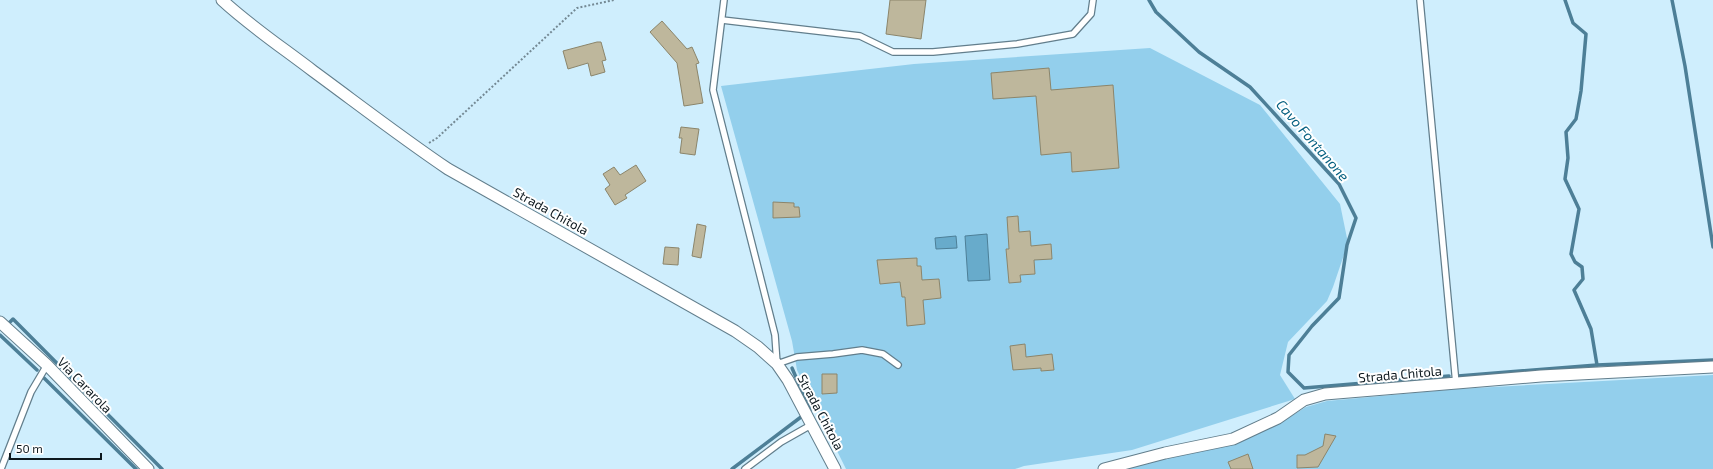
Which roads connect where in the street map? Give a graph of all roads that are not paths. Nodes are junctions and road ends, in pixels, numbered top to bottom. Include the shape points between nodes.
1 (222, 0) edge
2 (724, 0) edge
3 (1093, 0) edge
4 (1420, 0) edge
5 (722, 20) junction
6 (0, 322) edge
7 (777, 364) junction
8 (47, 365) junction
9 (898, 365) dead end
10 (1713, 367) edge
11 (1456, 384) junction
12 (811, 425) junction
13 (1, 469) edge
14 (148, 469) edge
15 (745, 469) edge
16 (835, 469) edge
17 (1104, 469) edge

1 - 7 street, Strada Chitola via 448,170 735,331 758,346
2 - 5 lane
3 - 5 lane via 1091,14 1073,34 1016,44 933,52 893,52 860,36
4 - 11 lane
5 - 7 lane via 713,90 775,335
6 - 8 street, Via Cararola
7 - 9 lane via 798,357 862,350 883,354
7 - 12 street, Strada Chitola
8 - 13 lane via 31,392
8 - 14 street, Via Cararola
10 - 11 street, Strada Chitola via 1541,376
11 - 17 street, Strada Chitola via 1325,394 1304,400 1278,418 1232,439
12 - 15 lane via 781,442
12 - 16 street, Strada Chitola

